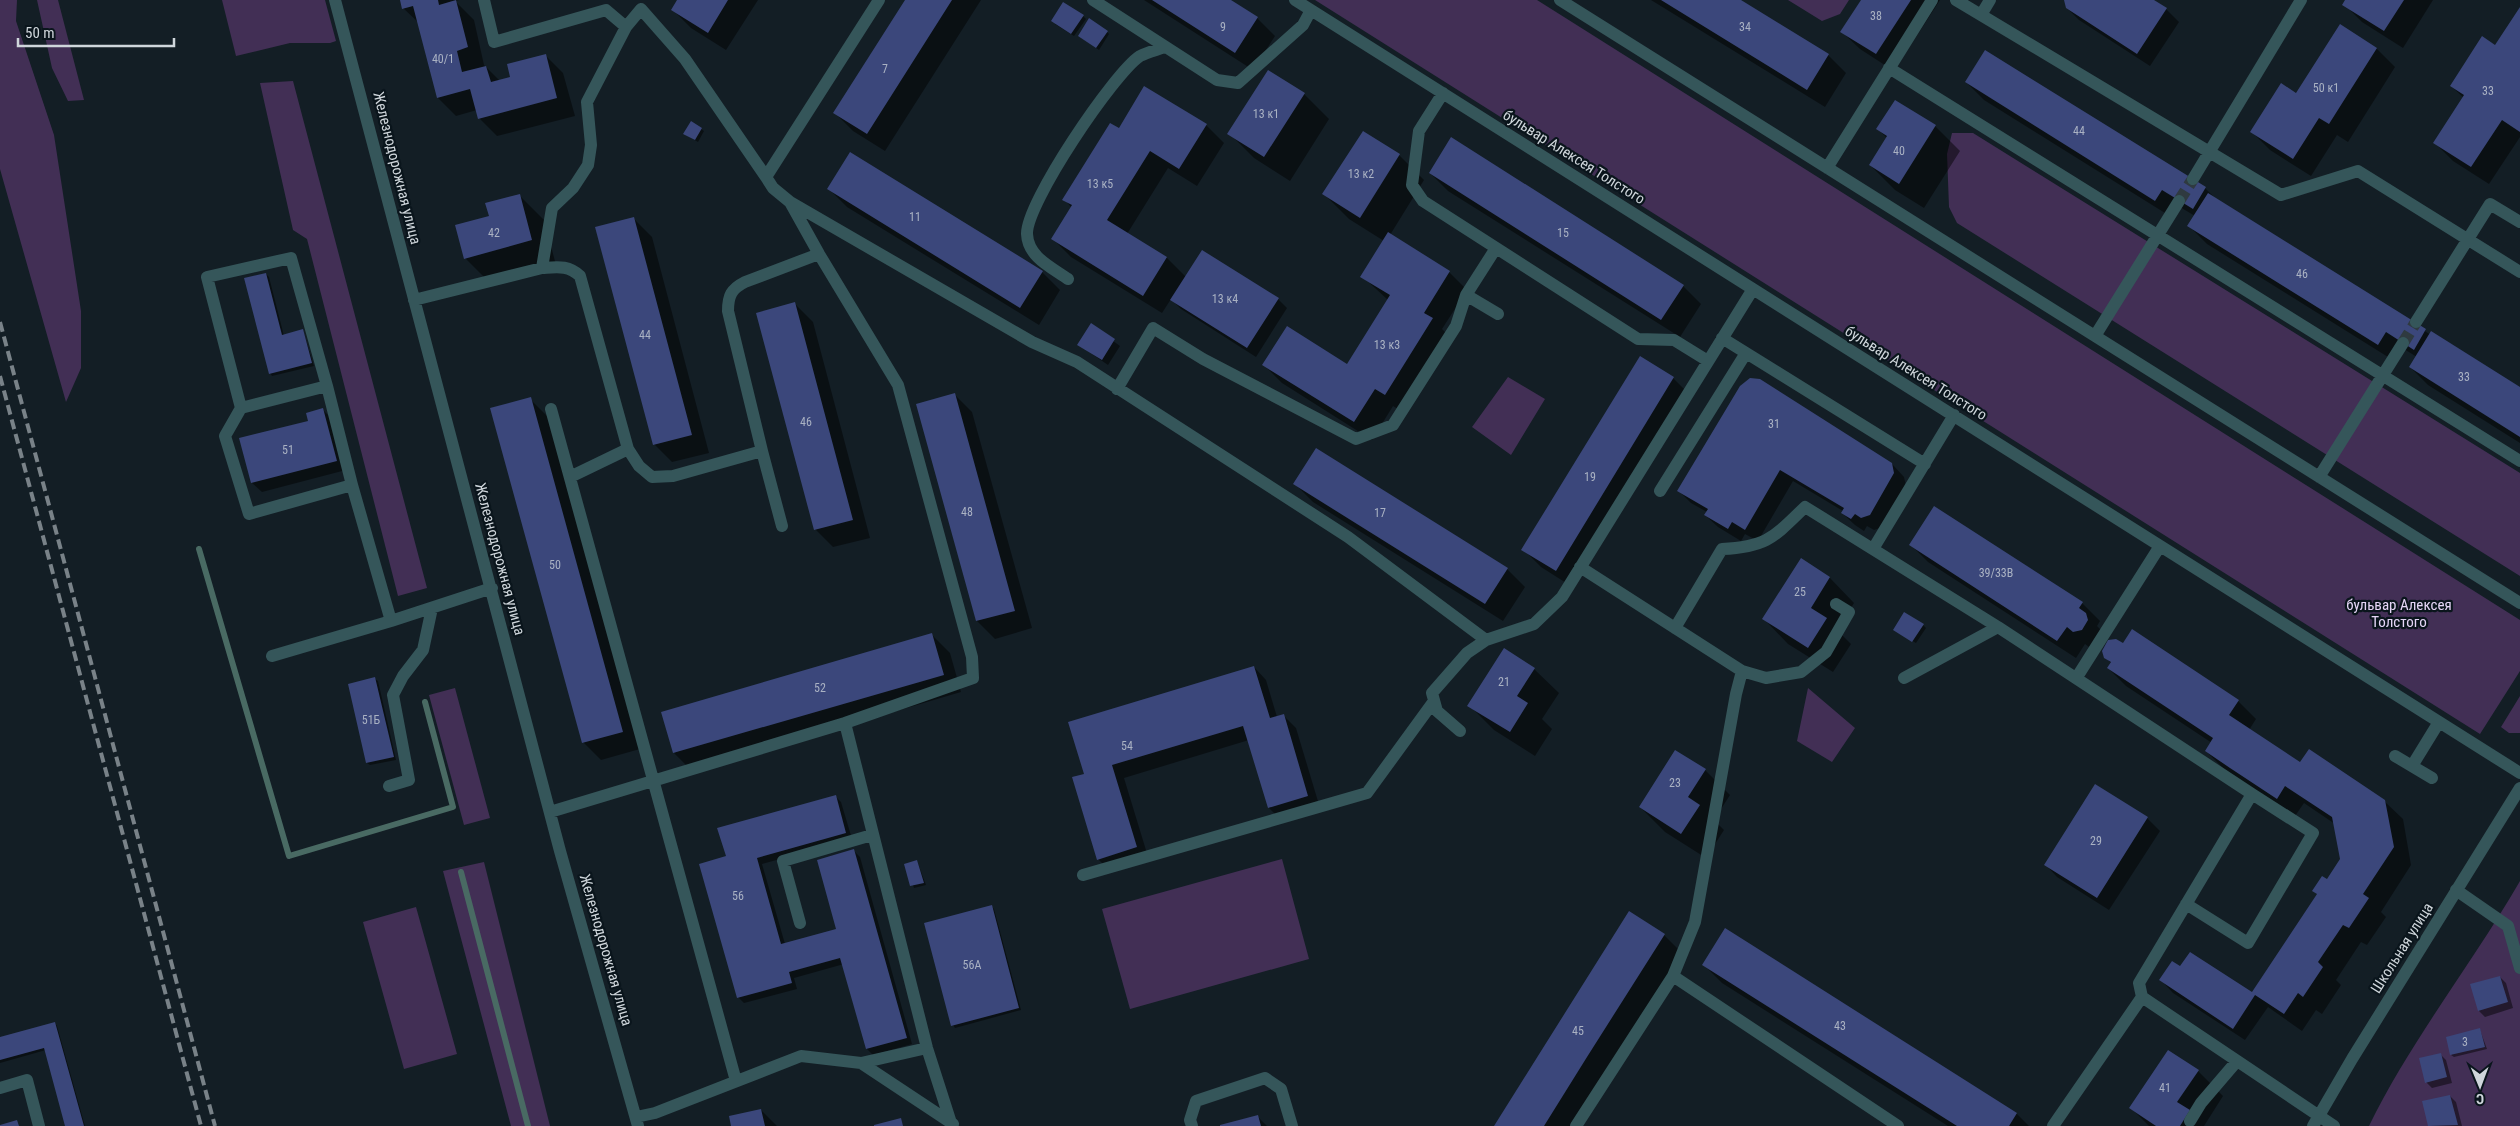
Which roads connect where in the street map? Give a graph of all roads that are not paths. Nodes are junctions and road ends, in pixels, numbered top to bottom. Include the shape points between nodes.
1 (335, 0) edge
2 (484, 0) edge
3 (595, 0) edge
4 (880, 0) edge
5 (1093, 0) edge
6 (1295, 0) edge
7 (1560, 0) edge
8 (1932, 0) edge
9 (1956, 0) edge
10 (1990, 0) edge
11 (2300, 0) edge
12 (644, 4) edge
13 (606, 10) junction
14 (1311, 10) junction
15 (1981, 15) junction
16 (626, 26) junction
17 (1165, 47) junction
18 (1889, 68) junction
19 (1443, 93) junction
20 (2209, 152) junction
21 (1827, 168) junction
22 (766, 177) junction
23 (2193, 179) tunnel mouth
24 (2179, 201) tunnel mouth
25 (790, 202) junction
26 (2520, 222) edge
27 (2158, 236) junction
28 (2468, 240) junction
29 (1496, 248) junction
30 (819, 254) junction
31 (542, 268) junction
32 (2520, 272) edge
33 (1068, 279) dead end
34 (1753, 289) junction
35 (1466, 295) junction
36 (414, 300) junction
37 (1498, 314) dead end
38 (2416, 322) tunnel mouth
39 (2095, 336) junction
40 (1722, 338) junction
41 (2403, 343) tunnel mouth
42 (1746, 353) junction
43 (1708, 362) junction
44 (2382, 376) junction
45 (327, 386) junction
46 (1117, 389) junction
47 (241, 408) junction
48 (551, 409) dead end
49 (1954, 416) junction
50 (628, 449) junction
51 (762, 451) junction
52 (2520, 461) edge
53 (1925, 464) junction
54 (570, 477) junction
55 (2319, 477) junction
56 (352, 485) junction
57 (1660, 491) dead end
58 (782, 526) dead end
59 (2160, 546) junction
60 (1873, 549) junction
61 (1580, 567) junction
62 (492, 588) junction
63 (2520, 603) edge
64 (1836, 604) dead end
65 (432, 608) junction
66 (391, 621) junction
67 (1998, 627) junction
68 (1675, 628) junction
69 (1486, 640) junction
70 (272, 656) dead end
71 (1742, 671) junction
72 (2077, 677) junction
73 (1904, 678) dead end
74 (1434, 701) junction
75 (2439, 722) junction
76 (845, 723) junction
77 (1460, 731) dead end
78 (2395, 756) dead end
79 (2412, 766) junction
80 (2520, 773) edge
81 (2432, 778) dead end
82 (653, 780) junction
83 (389, 786) dead end
84 (2520, 788) edge
85 (2252, 794) junction
86 (550, 812) junction
87 (872, 835) junction
88 (1083, 875) dead end
89 (2456, 890) junction
90 (2186, 904) junction
91 (800, 923) dead end
92 (2520, 968) edge
93 (1673, 976) junction
94 (2142, 998) junction
95 (927, 1048) junction
96 (2237, 1061) junction
97 (861, 1063) junction
98 (736, 1081) junction
99 (0, 1088) edge
100 (2316, 1120) edge
101 (637, 1121) edge
102 (2190, 1121) dead end
103 (953, 1125) edge
104 (40, 1126) edge
105 (1192, 1126) edge
106 (1292, 1126) edge
107 (1576, 1126) edge
108 (1898, 1126) edge
109 (2053, 1126) edge
110 (2334, 1126) edge

1 - 36 street, Железнодорожная улица
2 - 13 street via 494,42
3 - 13 street
4 - 22 street
5 - 17 street
6 - 14 street, бульвар Алексея Толстого
7 - 21 street
8 - 18 street
9 - 15 street
10 - 15 street
11 - 20 street
12 - 16 street
12 - 22 street
13 - 16 street
14 - 17 street via 1303,25 1238,83 1217,80
14 - 19 street, бульвар Алексея Толстого
15 - 20 street
16 - 31 street via 587,102 591,145 588,165 573,188 552,208
17 - 33 street via 1140,56 1124,71 1071,142 1030,216 1027,234 1032,253
18 - 21 street
18 - 27 street
19 - 29 street via 1420,131 1412,185 1423,201
19 - 34 street, бульвар Алексея Толстого
20 - 23 street
20 - 28 street via 2281,195 2358,171
21 - 39 street
22 - 25 street via 773,188
24 - 27 street
25 - 30 street
25 - 46 street via 1032,342 1077,362
26 - 28 street via 2490,204
27 - 39 street
27 - 44 street
28 - 32 street
28 - 38 street
29 - 35 street
29 - 43 street via 1638,339 1674,340
30 - 51 street via 734,287 728,298 728,311
30 - 76 street via 898,385 972,657 973,678
31 - 36 street
31 - 50 street via 572,268 580,276
34 - 40 street
34 - 49 street, бульвар Алексея Толстого
35 - 37 street
35 - 46 street via 1456,326 1392,425 1356,439 1203,359 1153,328
36 - 62 street, Железнодорожная улица
39 - 55 street
40 - 42 street
40 - 43 street
41 - 44 street
42 - 53 street
42 - 57 street
43 - 61 street
44 - 52 street
44 - 55 street
45 - 47 street
45 - 47 street via 291,258 207,277
45 - 56 street
46 - 69 street via 1348,537
47 - 56 street via 226,436 249,514
48 - 54 street
49 - 53 street
49 - 59 street, бульвар Алексея Толстого
50 - 51 street via 639,466 652,477 673,476
50 - 54 street
51 - 58 street
53 - 60 street
54 - 82 street
55 - 63 street
56 - 66 street
59 - 72 street
59 - 75 street, бульвар Алексея Толстого
60 - 67 street
60 - 68 street via 1805,507 1769,540 1741,548 1722,549
61 - 68 street
61 - 69 street via 1562,597 1534,624
62 - 65 street
62 - 86 street, Железнодорожная улица
64 - 71 street via 1849,612 1826,652 1801,672 1766,678
65 - 66 street
65 - 83 street via 423,650 393,695 409,780
66 - 70 street
67 - 72 street
67 - 73 street
68 - 71 street
69 - 74 street via 1467,653 1432,694
71 - 93 street via 1696,922
72 - 85 street
74 - 77 street via 1437,711
74 - 88 street via 1366,794
75 - 79 street
75 - 80 street, бульвар Алексея Толстого
76 - 82 street
76 - 87 street
78 - 79 street
79 - 81 street
82 - 86 street
82 - 98 street
84 - 89 street, Школьная улица
85 - 90 street
85 - 90 street via 2313,834 2248,942
86 - 101 street, Железнодорожная улица
87 - 91 street via 782,860
87 - 95 street
89 - 92 street via 2508,926
89 - 100 street, Школьная улица
90 - 94 street via 2139,983
93 - 107 street
93 - 108 street
94 - 96 street
94 - 109 street
95 - 97 street
95 - 103 street
96 - 100 street
96 - 102 street
97 - 98 street via 801,1056
97 - 103 street
98 - 101 street
99 - 104 street via 27,1080
100 - 110 street
105 - 106 street via 1190,1120 1196,1101 1265,1078 1281,1089

